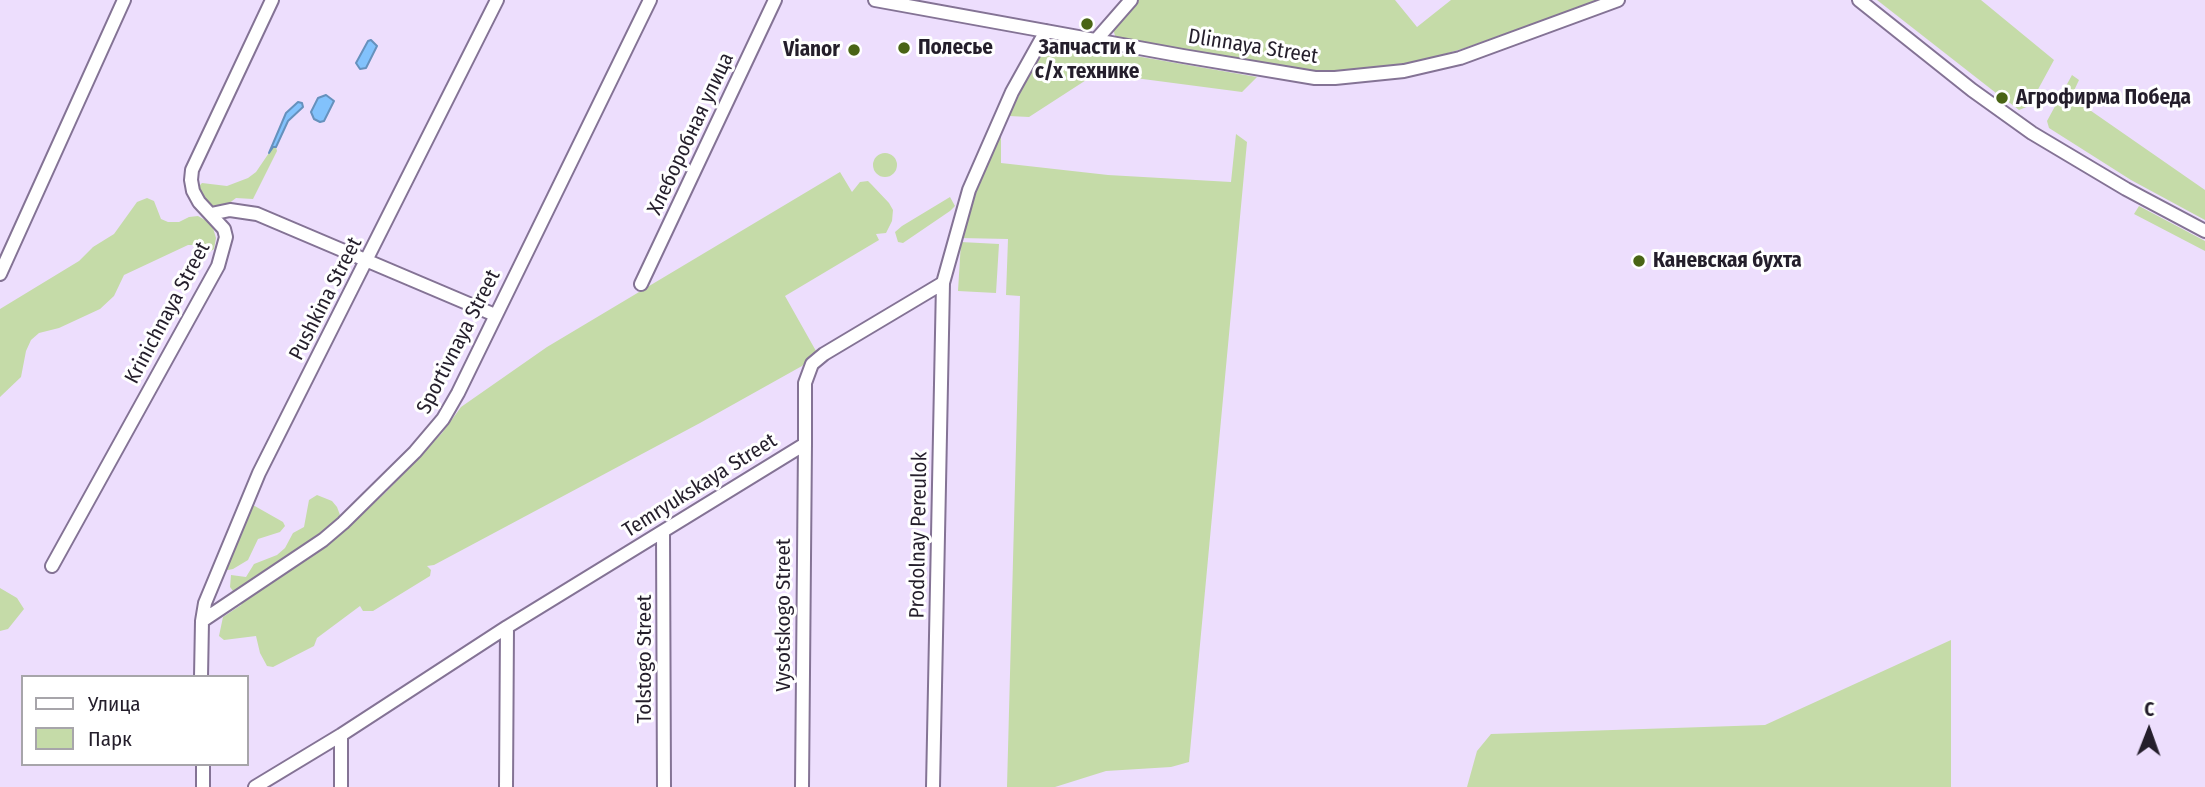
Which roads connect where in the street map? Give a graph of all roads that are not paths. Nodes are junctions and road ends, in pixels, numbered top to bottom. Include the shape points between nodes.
1 (124, 0) edge
2 (272, 0) edge
3 (497, 0) edge
4 (650, 0) edge
5 (775, 0) edge
6 (875, 0) edge
7 (1130, 0) edge
8 (1618, 0) edge
9 (1859, 0) edge
10 (1046, 31) junction
11 (1096, 40) junction
12 (211, 214) junction
13 (2205, 231) edge
14 (367, 262) junction
15 (0, 274) edge
16 (943, 283) junction
17 (641, 284) dead end
18 (495, 315) junction
19 (805, 444) junction
20 (663, 532) junction
21 (52, 566) dead end
22 (202, 621) junction
23 (507, 627) junction
24 (201, 675) edge
25 (341, 735) junction
26 (203, 766) edge
27 (203, 787) edge
28 (254, 787) edge
29 (341, 787) edge
30 (506, 787) edge
31 (664, 787) edge
32 (802, 787) edge
33 (933, 787) edge

1 - 15 street
2 - 12 street, Krinichnaya Street via 192,170 193,191
3 - 14 street, Pushkina Street
4 - 18 street, Sportivnaya Street
5 - 17 street, Хлеборобная улица
6 - 10 street, Dlinnaya Street
7 - 11 street
8 - 11 street, Dlinnaya Street via 1460,58 1364,76 1315,78
9 - 13 street via 2032,133
10 - 11 street, Dlinnaya Street
10 - 16 street via 1012,92 969,190
12 - 14 street via 230,210 257,214
12 - 21 street, Krinichnaya Street via 226,237 218,267
14 - 18 street
14 - 22 street, Pushkina Street via 260,473 210,587
16 - 19 street, Temryukskaya Street via 812,364 805,383
16 - 33 street, Prodolnay Pereulok
18 - 22 street, Sportivnaya Street via 450,409 415,452 323,540
19 - 20 street, Temryukskaya Street
19 - 32 street, Vysotskogo Street
20 - 23 street, Temryukskaya Street
20 - 31 street, Tolstogo Street
22 - 24 street, Pushkina Street
23 - 25 street, Temryukskaya Street
23 - 30 street
25 - 28 street, Temryukskaya Street
25 - 29 street
26 - 27 street

